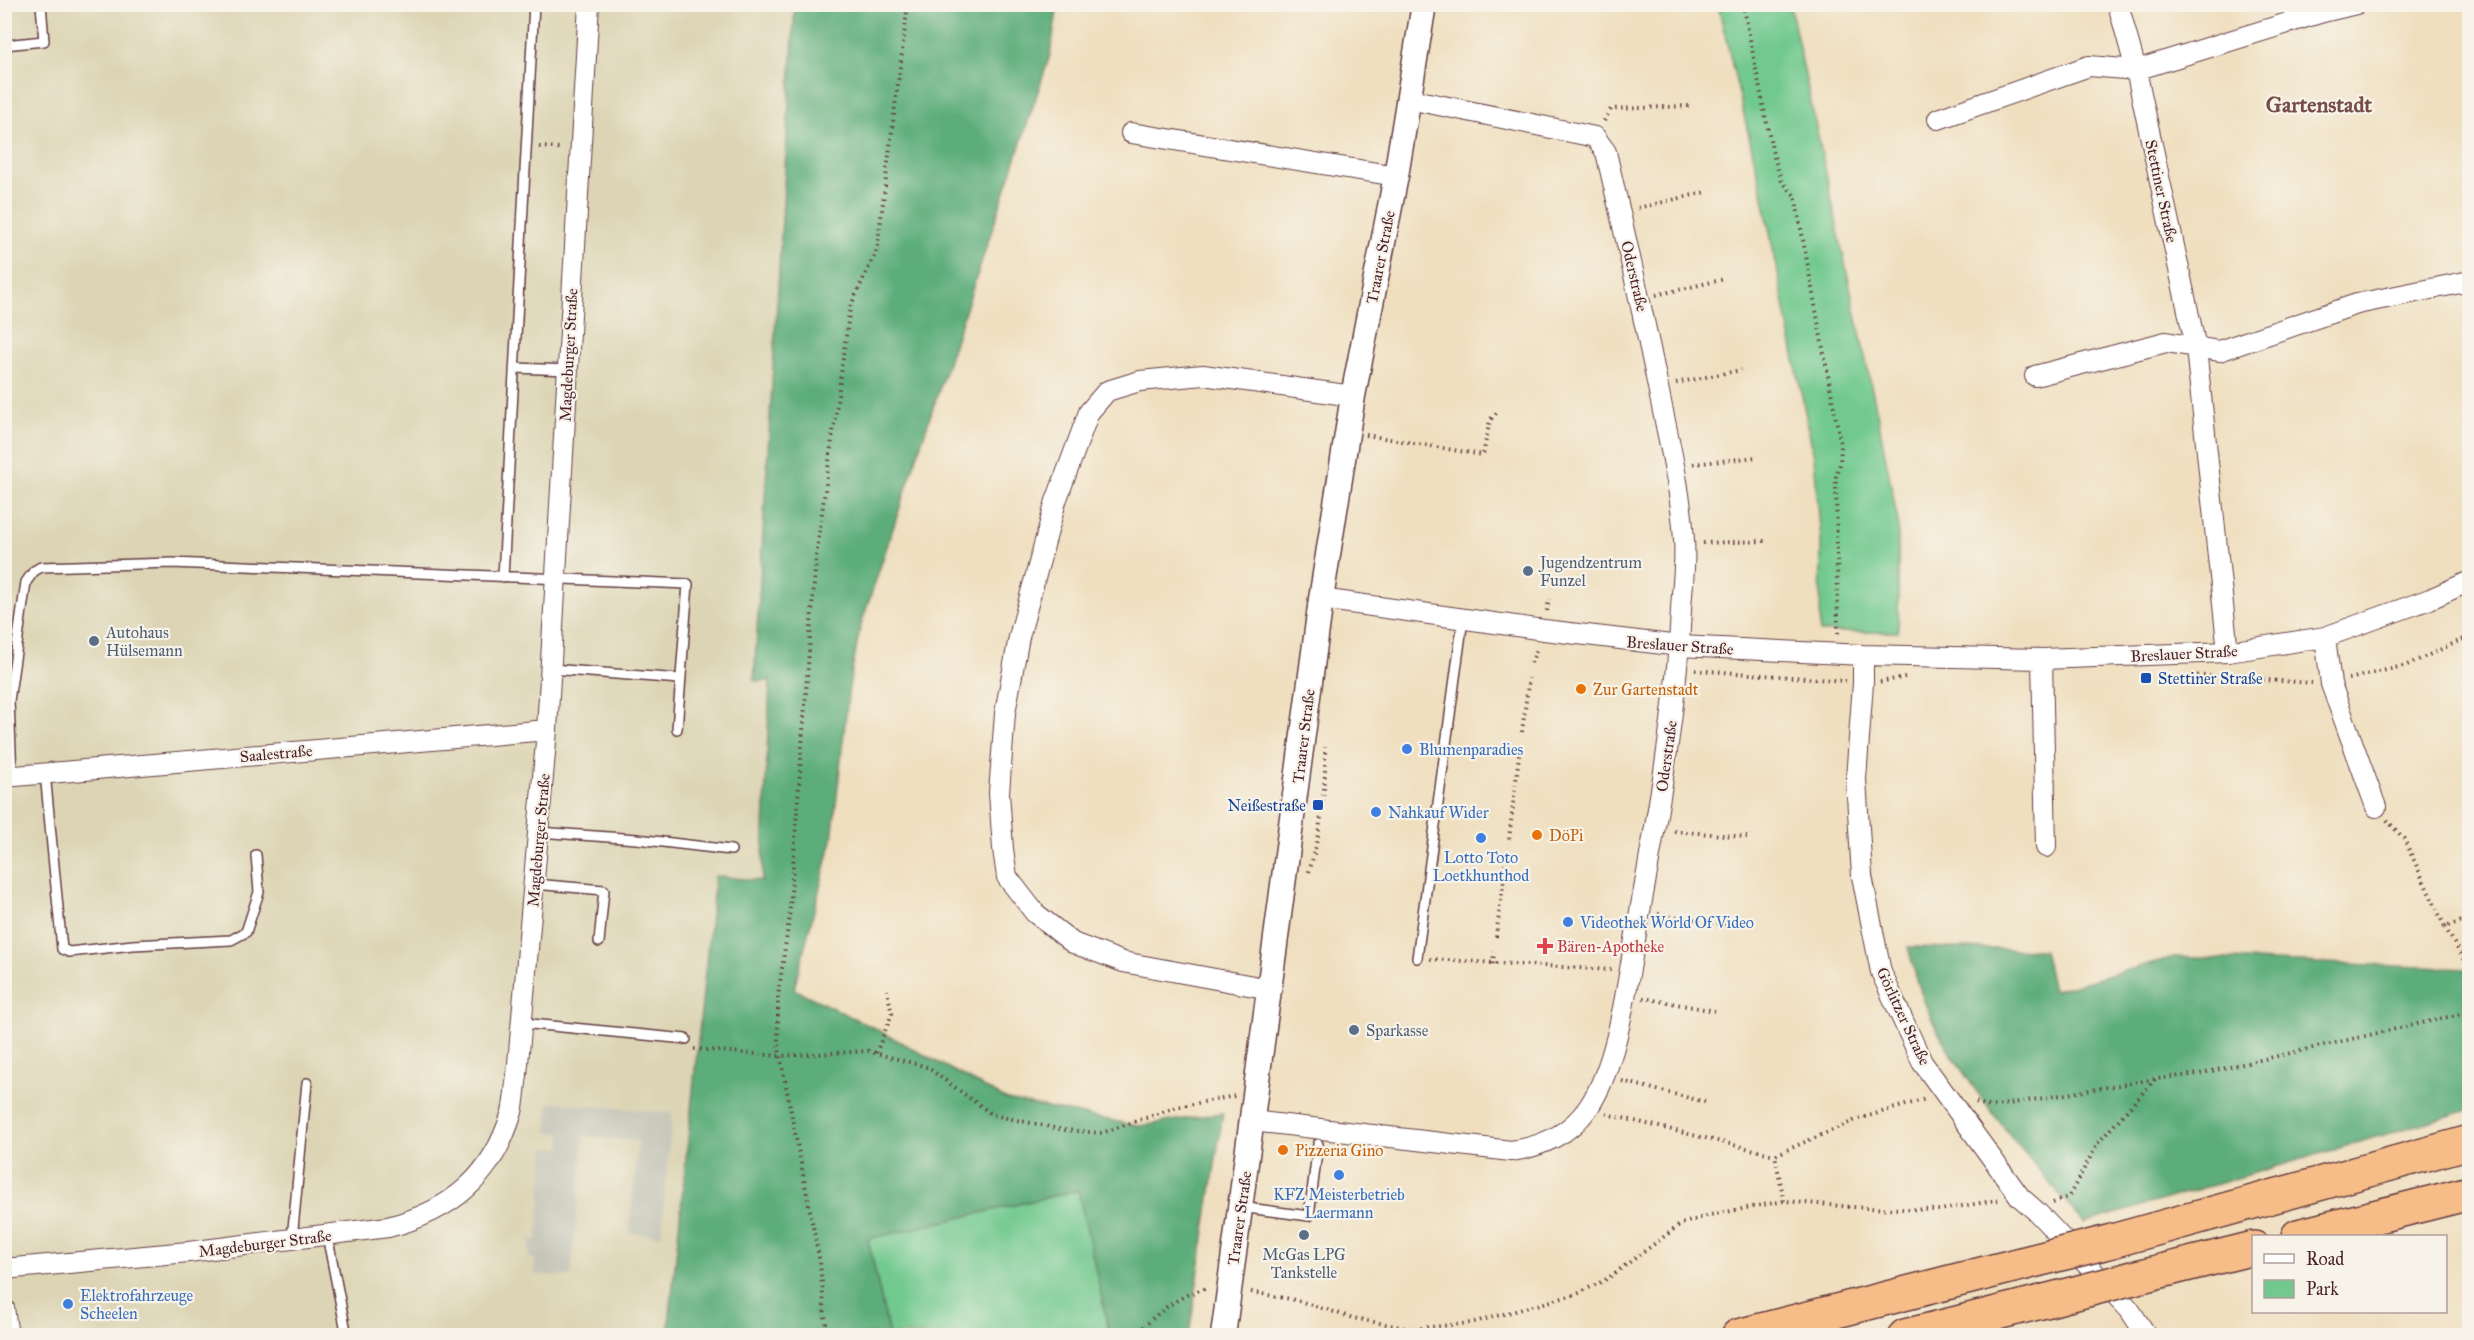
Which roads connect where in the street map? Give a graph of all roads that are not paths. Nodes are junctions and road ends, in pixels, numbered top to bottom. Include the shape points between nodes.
1 (40, 4) edge
2 (534, 4) edge
3 (589, 4) edge
4 (1424, 4) edge
5 (2118, 4) edge
6 (2356, 4) edge
7 (4, 45) edge
8 (2136, 70) junction
9 (1409, 99) junction
10 (1938, 119) dead end
11 (1131, 133) dead end
12 (1396, 176) junction
13 (2469, 281) edge
14 (2196, 348) junction
15 (514, 368) junction
16 (568, 370) junction
17 (2035, 376) dead end
18 (1353, 396) junction
19 (503, 577) junction
20 (556, 579) junction
21 (2469, 581) edge
22 (1320, 599) junction
23 (1463, 619) junction
24 (2325, 637) junction
25 (1680, 646) junction
26 (2228, 652) junction
27 (1863, 656) junction
28 (2042, 659) junction
29 (551, 669) junction
30 (680, 679) junction
31 (548, 729) junction
32 (677, 729) dead end
33 (45, 773) junction
34 (8, 776) edge
35 (2376, 807) road end
36 (538, 832) junction
37 (2046, 847) dead end
38 (731, 850) dead end
39 (256, 855) dead end
40 (534, 884) junction
41 (599, 942) dead end
42 (1417, 958) road end
43 (1270, 989) junction
44 (521, 1023) junction
45 (686, 1044) road end
46 (308, 1083) dead end
47 (1252, 1121) junction
48 (2469, 1142) edge
49 (1318, 1144) dead end
50 (2469, 1193) edge
51 (1240, 1207) junction
52 (327, 1235) junction
53 (2302, 1235) edge
54 (292, 1239) junction
55 (2252, 1248) edge
56 (4, 1269) edge
57 (4, 1308) edge
58 (8, 1335) edge
59 (347, 1335) edge
60 (1223, 1335) edge
61 (1738, 1335) edge
62 (1905, 1335) edge
63 (2147, 1335) edge

1 - 7 lane via 44,41
2 - 15 lane
3 - 16 street, Magdeburger Straße
4 - 9 street, Traarer Straße
5 - 8 street, Stettiner Straße
6 - 8 street
8 - 10 street via 2088,66
8 - 14 street, Stettiner Straße
9 - 12 street, Traarer Straße
9 - 25 street, Oderstraße via 1595,137 1606,152 1675,466 1684,544
11 - 12 street
12 - 18 street, Traarer Straße
13 - 14 street via 2357,304 2219,351
14 - 17 street via 2166,342
14 - 26 street, Stettiner Straße
15 - 16 lane
15 - 19 lane
16 - 20 street, Magdeburger Straße
18 - 22 street, Traarer Straße
18 - 43 street via 1203,375 1140,381 1107,391 1089,412 1056,501 1019,637 1005,713 999,793 1007,877 1035,913 1073,943 1124,962
19 - 20 lane
19 - 34 lane via 172,563 41,567 26,582 9,701
20 - 29 street, Magdeburger Straße
20 - 30 lane via 687,584
21 - 24 street, Breslauer Straße
22 - 23 street, Breslauer Straße
22 - 43 street, Traarer Straße
23 - 25 street, Breslauer Straße
23 - 42 lane
24 - 26 street, Breslauer Straße
24 - 35 street via 2331,684
25 - 27 street, Breslauer Straße
25 - 47 street, Oderstraße via 1668,748 1629,971 1604,1077 1587,1109 1562,1134 1531,1148 1511,1151
26 - 28 street, Breslauer Straße
27 - 28 street, Breslauer Straße
27 - 63 street, Görlitzer Straße via 1856,779 1862,876 1881,972 1922,1062 2020,1197 2129,1310
28 - 37 street
29 - 30 lane
29 - 31 street, Magdeburger Straße
30 - 32 lane
31 - 33 street, Saalestraße
31 - 36 street, Magdeburger Straße
33 - 34 street, Saalestraße
33 - 39 lane via 62,949 69,952 231,940 246,932 259,892
36 - 38 lane
36 - 40 street, Magdeburger Straße
40 - 41 lane via 604,890
40 - 44 street, Magdeburger Straße
43 - 47 street, Traarer Straße
44 - 45 lane
44 - 52 street, Magdeburger Straße via 512,1110 490,1161 471,1185 417,1220
46 - 54 lane
47 - 51 street, Traarer Straße
48 - 61 highway, bridge via 2112,1241
49 - 51 lane via 1309,1216
50 - 53 highway
51 - 60 street, Traarer Straße
52 - 54 street, Magdeburger Straße
52 - 59 lane
54 - 56 street, Magdeburger Straße
55 - 62 highway, bridge
57 - 58 street

